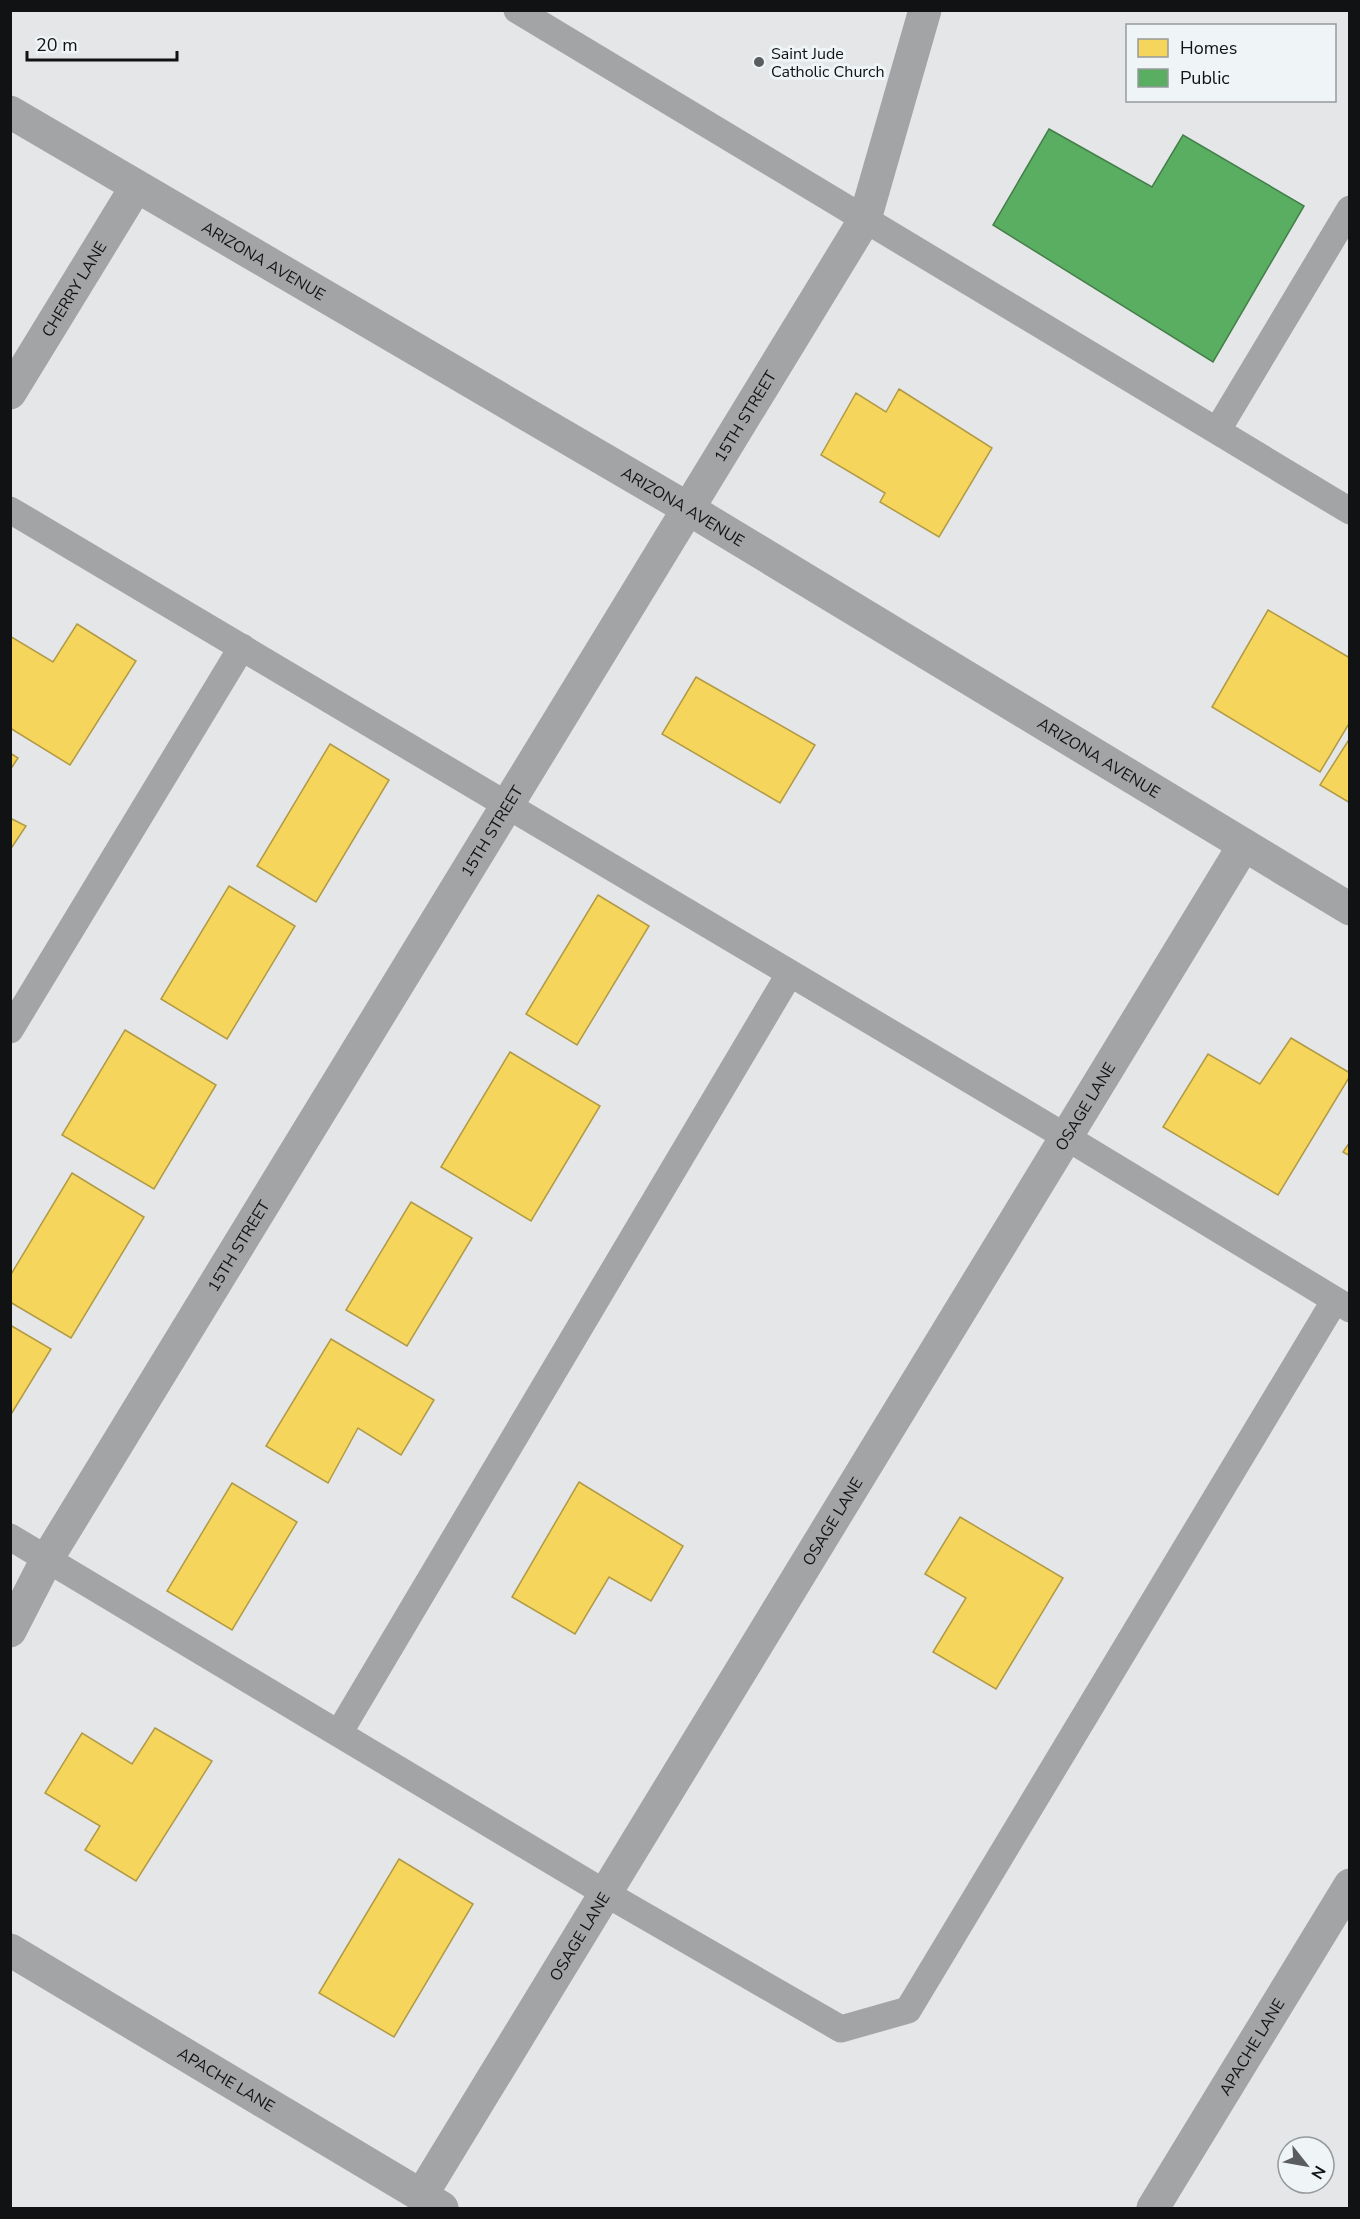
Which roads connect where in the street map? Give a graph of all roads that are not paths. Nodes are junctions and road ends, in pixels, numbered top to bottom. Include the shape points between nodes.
1 (517, 10) edge
2 (925, 10) edge
3 (10, 112) edge
4 (136, 187) junction
5 (1350, 209) edge
6 (865, 219) junction
7 (10, 393) edge
8 (1217, 431) junction
9 (687, 508) junction
10 (10, 510) edge
11 (1350, 511) edge
12 (242, 647) junction
13 (507, 806) junction
14 (1244, 845) junction
15 (1350, 909) edge
16 (790, 974) junction
17 (10, 1030) edge
18 (1066, 1137) junction
19 (1342, 1305) edge
20 (10, 1537) edge
21 (47, 1559) junction
22 (10, 1631) edge
23 (339, 1733) junction
24 (1350, 1885) edge
25 (605, 1893) junction
26 (10, 1950) edge
27 (432, 2202) edge
28 (1153, 2208) edge

1 - 6 lane
2 - 6 street, 15TH STREET
3 - 4 street, ARIZONA AVENUE
4 - 7 street, CHERRY LANE
4 - 9 street, ARIZONA AVENUE
5 - 8 lane
6 - 8 lane
6 - 9 street, 15TH STREET
8 - 11 lane
9 - 13 street, 15TH STREET
9 - 14 street, ARIZONA AVENUE
10 - 12 lane
12 - 13 lane
12 - 17 lane
13 - 16 lane
13 - 21 street, 15TH STREET
14 - 15 street, ARIZONA AVENUE
14 - 18 street, OSAGE LANE
16 - 18 lane
16 - 23 lane
18 - 19 lane
18 - 25 street, OSAGE LANE
19 - 25 lane via 908,2010 841,2029
20 - 21 lane
21 - 22 street, 15TH STREET
21 - 23 lane
23 - 25 lane
24 - 28 street, APACHE LANE
25 - 27 street, OSAGE LANE
26 - 27 street, APACHE LANE

